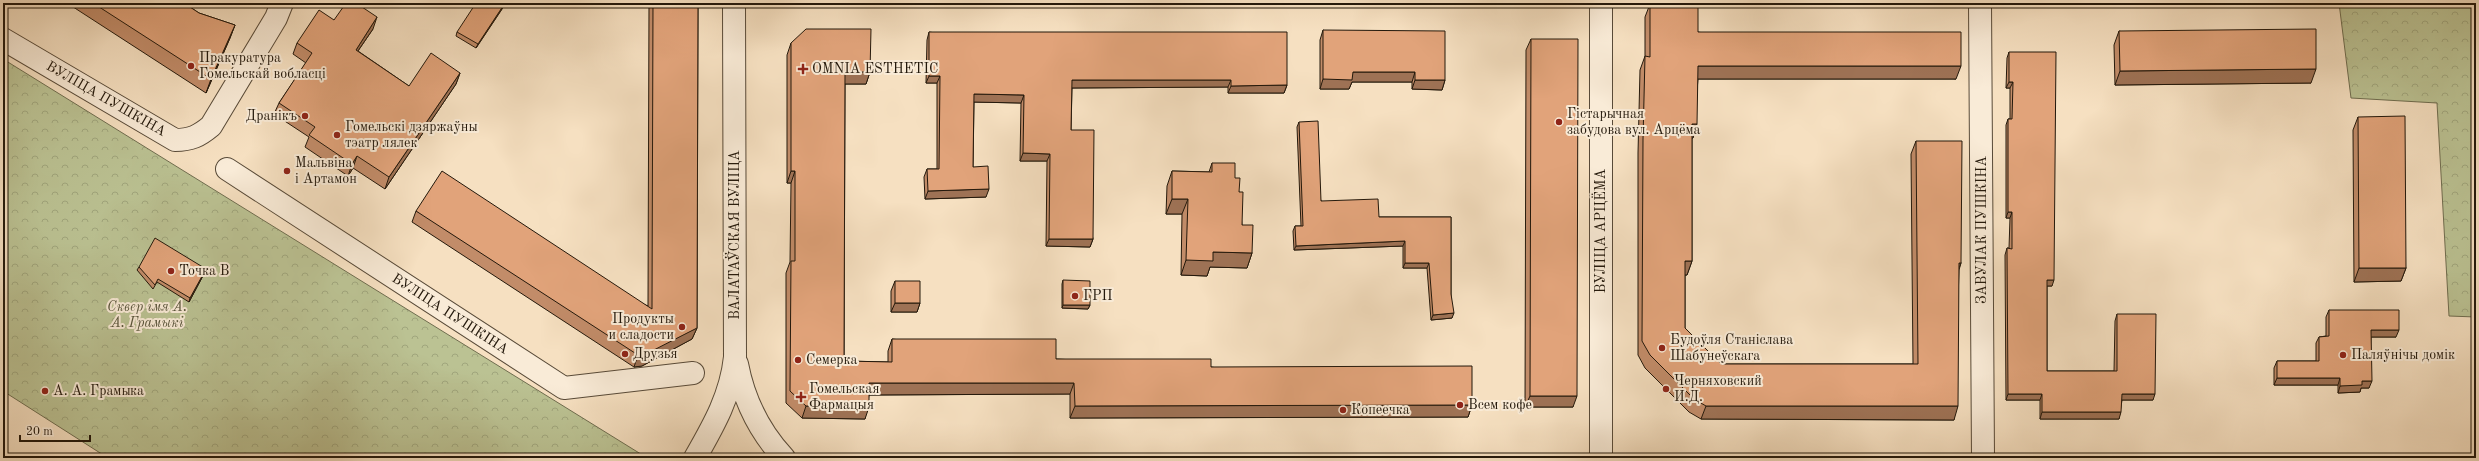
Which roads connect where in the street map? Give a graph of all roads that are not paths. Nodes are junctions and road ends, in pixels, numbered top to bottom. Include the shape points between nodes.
1 (282, 3) edge
2 (734, 3) edge
3 (1601, 3) edge
4 (1980, 3) edge
5 (3, 39) edge
6 (227, 169) dead end
7 (735, 357) junction
8 (693, 373) dead end
9 (695, 458) edge
10 (784, 458) edge
11 (1601, 458) edge
12 (1983, 458) edge

1 - 5 street, ВУЛІЦА ПУШКІНА via 276,18 211,126 196,138 175,140
2 - 7 street, ВАЛАТАЎСКАЯ ВУЛІЦА
3 - 11 street, ВУЛІЦА АРЦЁМА
4 - 12 street, ЗАВУЛАК ПУШКІНА
6 - 8 street, ВУЛІЦА ПУШКІНА via 564,388
7 - 9 street, ВАЛАТАЎСКАЯ ВУЛІЦА via 728,394 717,420
7 - 10 street via 743,390 756,422

